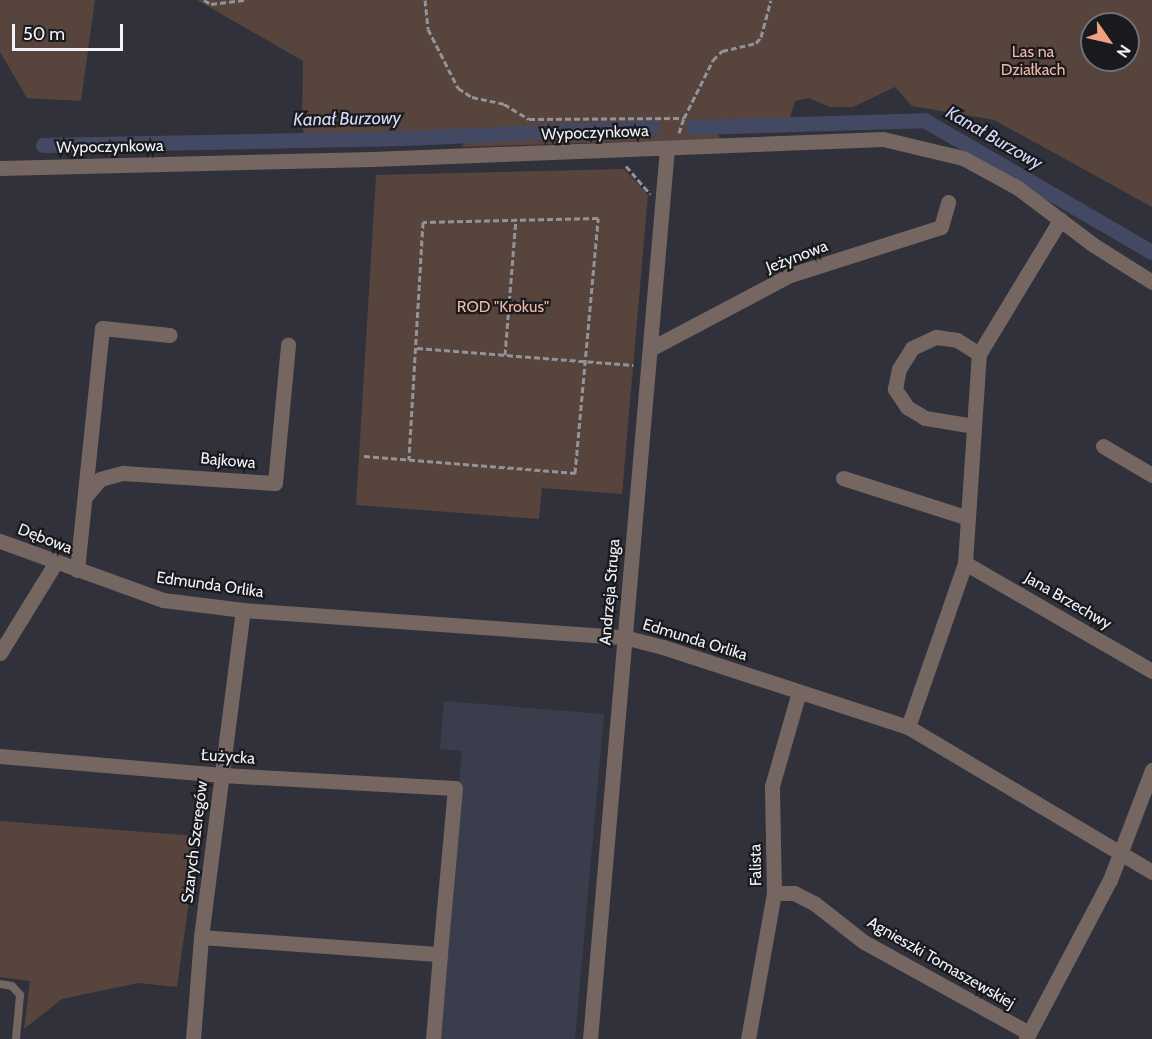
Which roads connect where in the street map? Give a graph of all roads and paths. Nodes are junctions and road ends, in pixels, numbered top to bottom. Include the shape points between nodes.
1 (204, 0) edge
2 (246, 0) edge
3 (425, 0) edge
4 (771, 0) edge
5 (667, 148) junction
6 (0, 168) edge
7 (948, 202) dead end
8 (516, 219) junction
9 (1060, 220) junction
10 (1152, 282) edge
11 (170, 335) dead end
12 (288, 345) dead end
13 (416, 348) junction
14 (650, 349) junction
15 (979, 354) junction
16 (505, 355) junction
17 (585, 361) junction
18 (633, 365) dead end
19 (974, 426) junction
20 (1103, 446) dead end
21 (364, 456) dead end
22 (409, 459) junction
23 (1152, 475) edge
24 (843, 478) dead end
25 (85, 497) junction
26 (968, 518) junction
27 (0, 541) edge
28 (56, 562) junction
29 (965, 563) junction
30 (77, 570) junction
31 (243, 610) junction
32 (624, 637) junction
33 (0, 653) edge
34 (1152, 671) edge
35 (799, 692) junction
36 (908, 727) junction
37 (0, 756) edge
38 (1152, 770) edge
39 (222, 775) junction
40 (1121, 855) junction
41 (1152, 872) edge
42 (774, 892) junction
43 (201, 937) junction
44 (440, 954) junction
45 (0, 984) edge
46 (1027, 1036) edge
47 (16, 1039) edge
48 (193, 1039) edge
49 (433, 1039) edge
50 (590, 1039) edge
51 (748, 1039) edge

1 - 2 path via 212,4
3 - 4 path via 428,29 458,88 472,97 504,104 529,119 684,118 713,60 722,51 756,42 761,37
5 - 6 street, Wypoczynkowa
5 - 9 street, Wypoczynkowa via 842,138 883,139 933,148 953,153 1018,188
5 - 14 street, Andrzeja Struga
7 - 14 street, Jeżynowa via 941,227 790,275
8 - 13 path via 423,222
8 - 16 path
8 - 17 path via 598,218
9 - 10 street, Wypoczynkowa
9 - 15 street
11 - 25 street via 102,328
12 - 25 street, Bajkowa via 275,483 123,473 100,479
13 - 16 path
13 - 22 path
14 - 32 street, Andrzeja Struga
15 - 19 street
15 - 19 street via 957,340 936,337 912,348 899,369 895,389 908,407 926,418
16 - 17 path
17 - 18 path
17 - 22 path via 575,473
19 - 26 street
20 - 23 street
21 - 22 path
24 - 26 street
25 - 30 street
26 - 29 street
27 - 28 street, Dębowa
28 - 30 street, Dębowa
28 - 33 street
29 - 34 street, Jana Brzechwy
29 - 36 street
30 - 31 street, Edmunda Orlika via 163,600
31 - 32 street, Edmunda Orlika
31 - 39 street, Szarych Szeregów
32 - 35 street, Edmunda Orlika
32 - 50 street, Andrzeja Struga
35 - 36 street, Edmunda Orlika
35 - 42 street, Falista via 772,786
36 - 40 street, Edmunda Orlika
37 - 39 street, Łużycka
38 - 40 street, Agnieszki Tomaszewskiej
39 - 43 street, Szarych Szeregów
39 - 44 street, Łużycka via 455,788
40 - 41 street, Edmunda Orlika
40 - 46 street, Agnieszki Tomaszewskiej
42 - 46 street, Agnieszki Tomaszewskiej via 794,893 814,903 864,942
42 - 51 street, Falista
43 - 44 street
43 - 48 street, Szarych Szeregów
44 - 49 street
45 - 47 lane via 12,986 20,995

